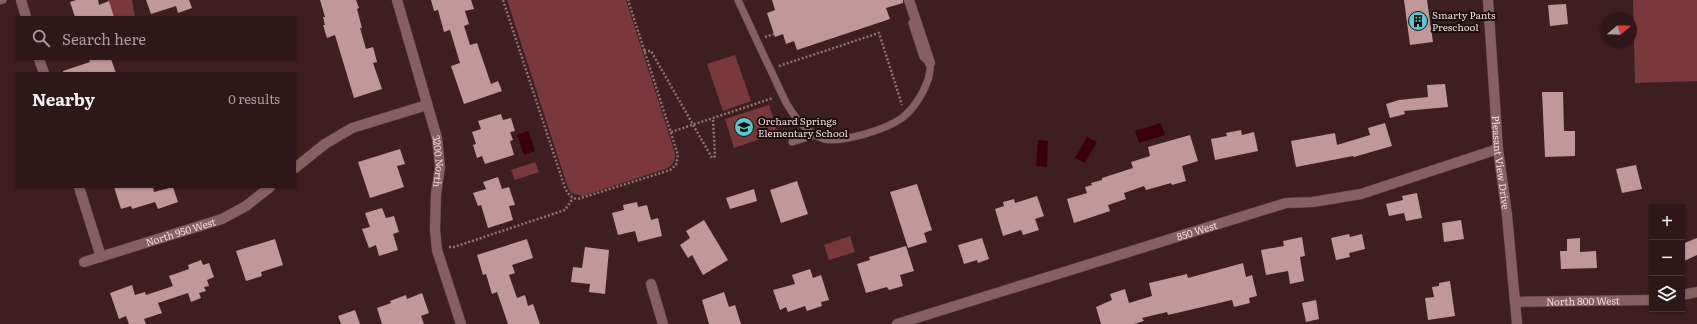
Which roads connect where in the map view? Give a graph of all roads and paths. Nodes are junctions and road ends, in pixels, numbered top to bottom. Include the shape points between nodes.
1 (21, 0) edge
2 (396, 0) edge
3 (503, 0) edge
4 (628, 0) edge
5 (738, 0) edge
6 (904, 0) edge
7 (909, 0) edge
8 (1488, 0) edge
9 (26, 16) edge
10 (774, 34) dead end
11 (764, 38) dead end
12 (847, 40) dead end
13 (848, 43) junction
14 (644, 51) junction
15 (39, 60) edge
16 (930, 63) junction
17 (778, 66) dead end
18 (44, 72) edge
19 (777, 97) dead end
20 (427, 104) junction
21 (903, 106) dead end
22 (713, 118) junction
23 (693, 125) junction
24 (671, 132) junction
25 (815, 135) junction
26 (792, 142) dead end
27 (1498, 149) junction
28 (296, 167) edge
29 (79, 188) edge
30 (269, 188) edge
31 (573, 198) junction
32 (448, 247) dead end
33 (101, 257) junction
34 (84, 262) dead end
35 (651, 284) dead end
36 (1697, 292) edge
37 (1685, 294) edge
38 (1649, 300) edge
39 (1515, 302) junction
40 (461, 324) edge
41 (664, 324) edge
42 (897, 324) edge
43 (1517, 324) edge

1 - 9 street
2 - 20 street, 3200 North
3 - 31 path via 565,188
4 - 14 path
5 - 25 lane via 789,108 804,127
6 - 16 lane via 923,57
7 - 16 street
8 - 27 street, Pleasant View Drive
10 - 11 path
12 - 13 path
13 - 17 path
13 - 21 path via 879,33
14 - 23 path via 651,51
14 - 24 path
15 - 18 street
16 - 25 lane via 929,79 921,93 912,108 894,123 849,138 834,140
19 - 22 path
20 - 28 street via 352,128
20 - 40 street, 3200 North via 437,138 440,167 435,230 438,250
22 - 23 path
22 - 23 path via 715,156 712,158
23 - 24 path
24 - 31 path via 678,155 674,169 585,199
25 - 26 lane
27 - 39 street, Pleasant View Drive
27 - 42 street, 850 West via 1361,194 1313,202 1286,202
29 - 33 street
30 - 33 street, North 950 West via 246,206 222,219
31 - 32 path via 565,210
33 - 34 street, North 950 West
35 - 41 street
36 - 37 street
38 - 39 street, North 800 West
39 - 43 street, Pleasant View Drive

